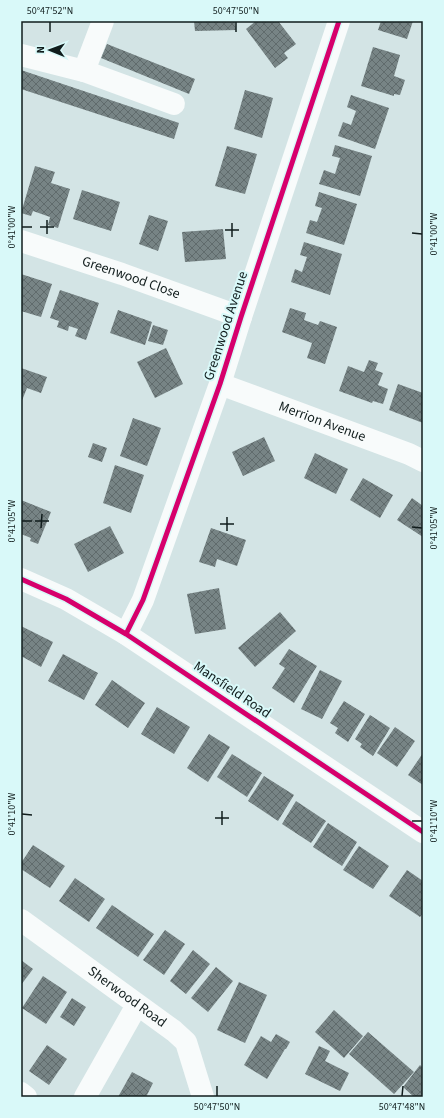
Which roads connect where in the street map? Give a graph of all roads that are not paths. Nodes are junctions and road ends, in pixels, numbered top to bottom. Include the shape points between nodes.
1 (103, 21) edge
2 (339, 21) edge
3 (21, 55) edge
4 (84, 72) junction
5 (174, 104) dead end
6 (21, 241) edge
7 (241, 316) junction
8 (220, 384) junction
9 (423, 461) edge
10 (21, 579) edge
11 (126, 634) junction
12 (423, 832) edge
13 (21, 920) edge
14 (136, 1005) junction
15 (21, 1093) edge
16 (26, 1097) edge
17 (85, 1097) edge
18 (203, 1097) edge

1 - 4 street
2 - 7 street, Greenwood Avenue
3 - 4 street
4 - 5 street
6 - 7 street, Greenwood Close
7 - 8 street, Greenwood Avenue
8 - 9 street, Merrion Avenue
8 - 11 street, Greenwood Avenue via 143,600
10 - 11 street, Mansfield Road via 66,599
11 - 12 street, Mansfield Road
13 - 14 street, Sherwood Road
14 - 17 street
14 - 18 street, Sherwood Road via 186,1042
15 - 16 street

